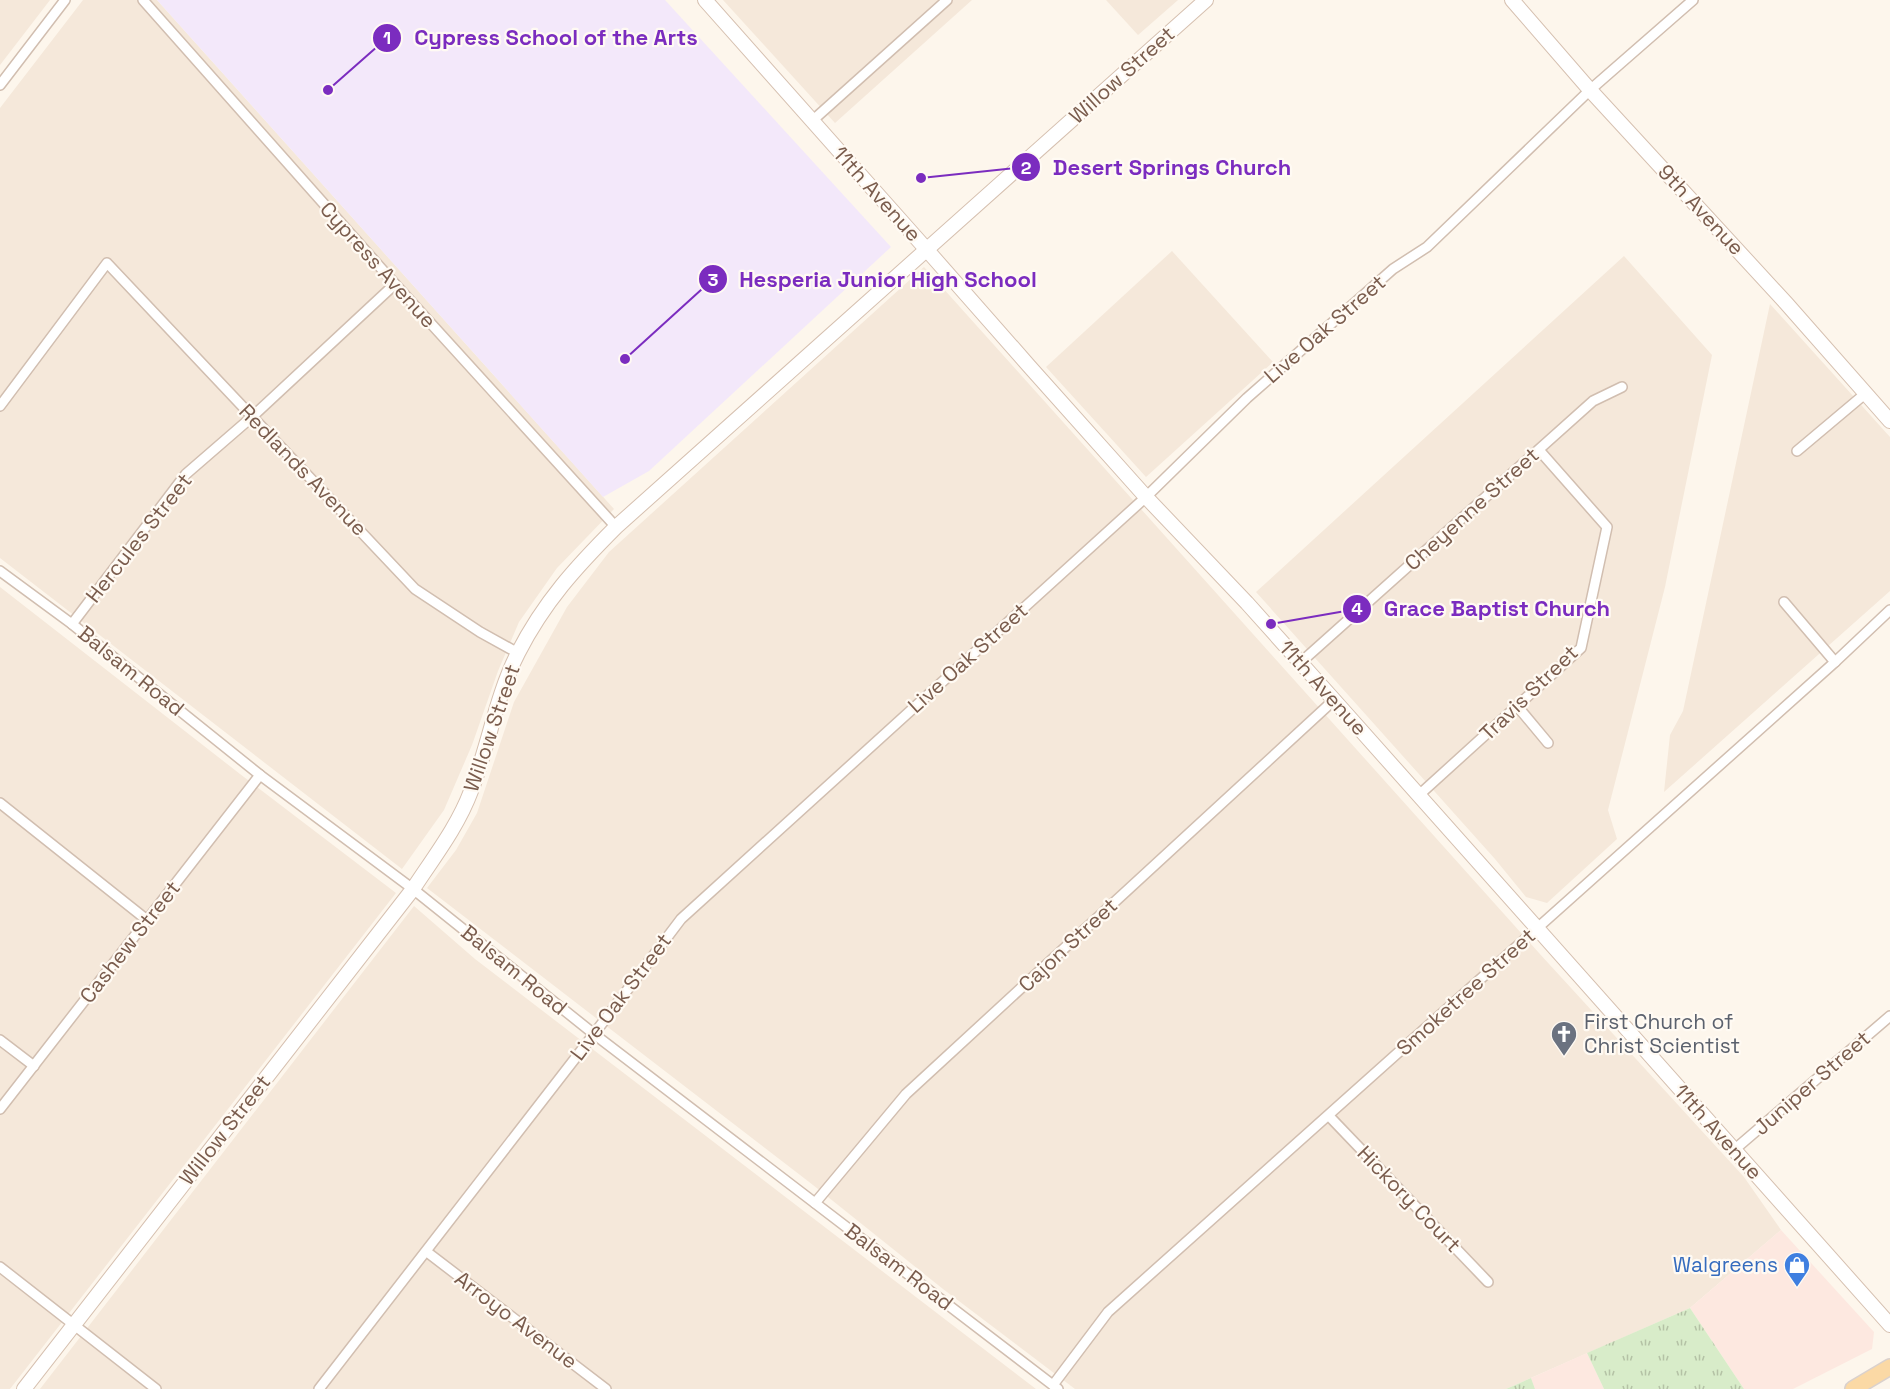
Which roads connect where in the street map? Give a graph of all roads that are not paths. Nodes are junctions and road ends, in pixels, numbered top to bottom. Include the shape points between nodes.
1 (66, 0) edge
2 (142, 0) edge
3 (947, 0) edge
4 (1206, 0) edge
5 (1512, 0) edge
6 (1693, 0) edge
7 (710, 2) edge
8 (0, 86) edge
9 (1590, 90) junction
10 (812, 121) junction
11 (927, 250) junction
12 (395, 284) junction
13 (1622, 387) dead end
14 (1866, 393) junction
15 (0, 406) edge
16 (253, 416) junction
17 (1890, 421) edge
18 (1539, 450) junction
19 (1797, 451) dead end
20 (1146, 497) junction
21 (616, 527) junction
22 (0, 571) edge
23 (1784, 602) dead end
24 (1890, 610) edge
25 (72, 624) junction
26 (518, 653) junction
27 (1835, 662) junction
28 (1300, 663) junction
29 (1334, 700) junction
30 (1518, 707) junction
31 (1548, 743) dead end
32 (260, 774) junction
33 (1419, 795) junction
34 (0, 803) edge
35 (413, 889) junction
36 (147, 920) junction
37 (1537, 928) junction
38 (1890, 1017) edge
39 (594, 1034) junction
40 (0, 1040) edge
41 (34, 1066) junction
42 (0, 1109) edge
43 (1329, 1116) junction
44 (1734, 1150) junction
45 (814, 1203) junction
46 (427, 1252) junction
47 (0, 1267) edge
48 (1488, 1282) dead end
49 (74, 1324) junction
50 (1890, 1325) edge
51 (1890, 1367) edge
52 (1056, 1387) edge
53 (24, 1389) edge
54 (156, 1389) edge
55 (320, 1389) edge
56 (606, 1389) edge
57 (1853, 1389) edge

1 - 8 street
2 - 12 street, Cypress Avenue
3 - 10 street
4 - 11 street, Willow Street
5 - 9 street, 9th Avenue
6 - 9 street, Live Oak Street
7 - 10 street, 11th Avenue
9 - 14 street, 9th Avenue
9 - 20 street, Live Oak Street via 1427,247 1393,269 1247,398
10 - 11 street, 11th Avenue
11 - 20 street, 11th Avenue
11 - 21 street, Willow Street
12 - 16 street, Hercules Street
12 - 21 street, Cypress Avenue
13 - 18 street, Cheyenne Street via 1593,401
14 - 17 street, 9th Avenue
14 - 19 street
15 - 16 street, Redlands Avenue via 107,263
16 - 25 street, Hercules Street via 186,474
16 - 26 street, Redlands Avenue via 415,589
18 - 28 street, Cheyenne Street
18 - 30 street, Travis Street via 1607,528 1581,648
20 - 28 street, 11th Avenue
20 - 39 street, Live Oak Street via 681,919
21 - 26 street, Willow Street via 554,593
22 - 25 street, Balsam Road
23 - 27 street
24 - 27 street, Smoketree Street
25 - 32 street, Balsam Road
26 - 35 street, Willow Street via 464,808
27 - 37 street, Smoketree Street
28 - 29 street, 11th Avenue
29 - 33 street, 11th Avenue
29 - 45 street, Cajon Street via 906,1094
30 - 31 street
30 - 33 street, Travis Street
32 - 35 street, Balsam Road
32 - 36 street, Cashew Street
33 - 37 street, 11th Avenue
34 - 36 street
35 - 39 street, Balsam Road
35 - 49 street, Willow Street
36 - 41 street, Cashew Street
37 - 43 street, Smoketree Street
37 - 44 street, 11th Avenue
38 - 44 street, Juniper Street
39 - 45 street, Balsam Road
39 - 46 street, Live Oak Street
40 - 41 street
41 - 42 street, Cashew Street
43 - 48 street, Hickory Court
43 - 52 street, Smoketree Street via 1108,1312
44 - 50 street, 11th Avenue
45 - 52 street, Balsam Road
46 - 55 street, Live Oak Street
46 - 56 street, Arroyo Avenue
47 - 49 street
49 - 53 street, Willow Street
49 - 54 street
51 - 57 main road

